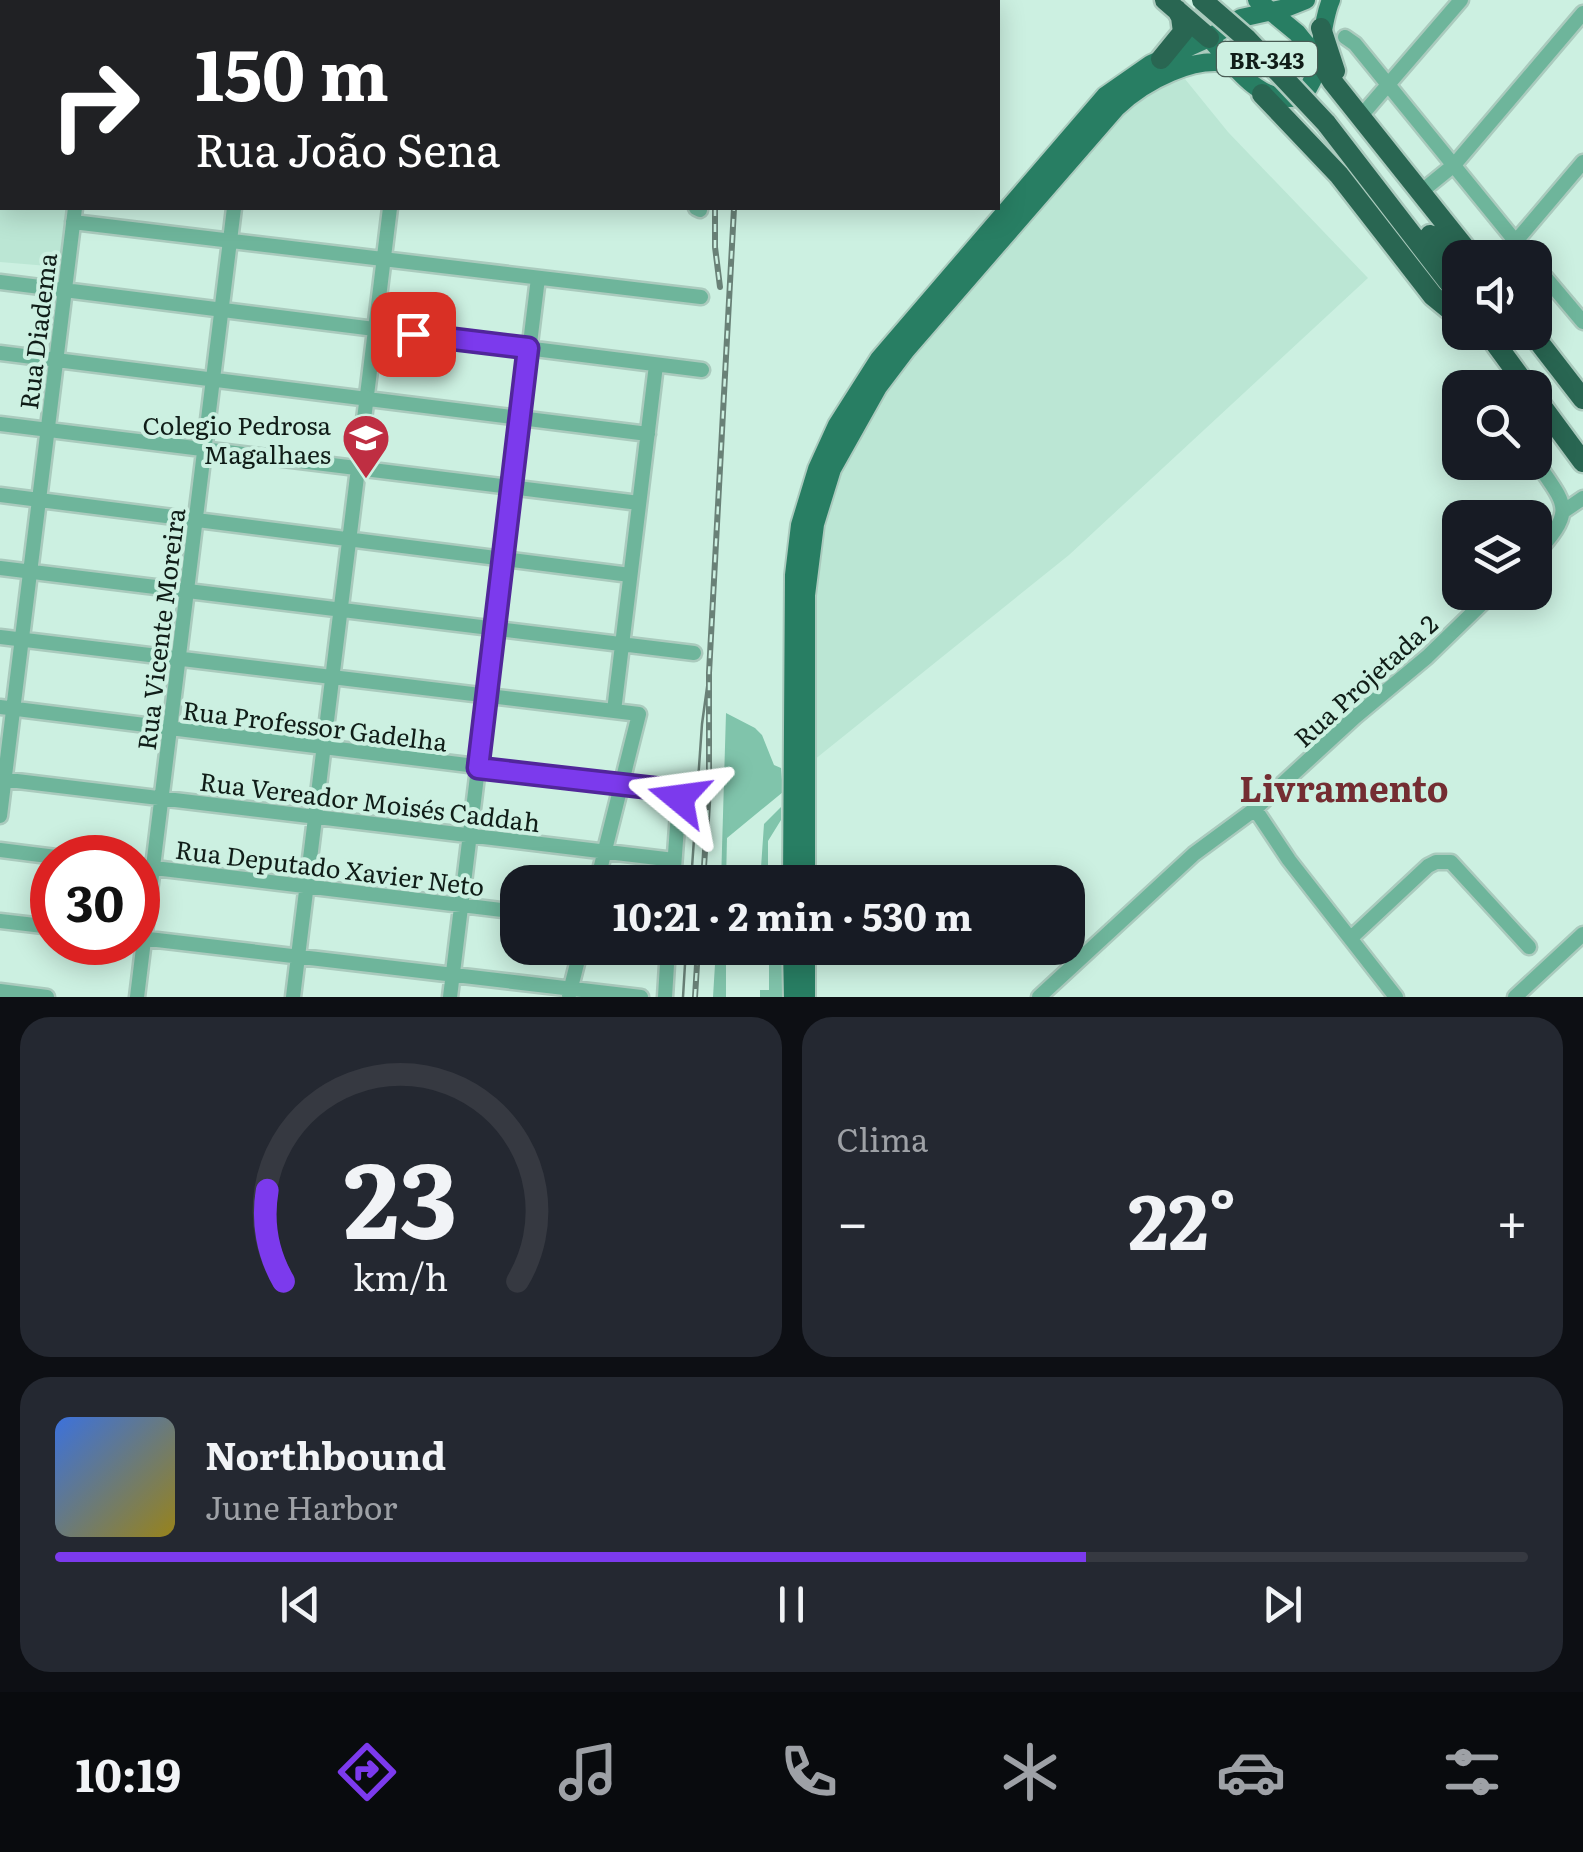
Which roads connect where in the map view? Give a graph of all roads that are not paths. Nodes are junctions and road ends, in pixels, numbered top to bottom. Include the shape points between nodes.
1 (1202, 0) edge
2 (1223, 0) edge
3 (1306, 0) edge
4 (1330, 0) edge
5 (1461, 0) edge
6 (1577, 0) edge
7 (1171, 5) edge
8 (1263, 6) edge
9 (1583, 11) edge
10 (1234, 23) junction
11 (1322, 28) junction
12 (1345, 37) dead end
13 (1208, 38) junction
14 (1318, 59) junction
15 (1162, 60) junction
16 (1234, 65) junction
17 (1389, 86) junction
18 (1262, 94) junction
19 (1360, 114) junction
20 (1330, 118) junction
21 (1583, 162) edge
22 (1454, 165) junction
23 (1422, 191) junction
24 (234, 210) edge
25 (390, 210) edge
26 (74, 215) edge
27 (1421, 235) junction
28 (1459, 240) edge
29 (1514, 240) edge
30 (1518, 240) edge
31 (230, 241) junction
32 (1442, 255) edge
33 (382, 259) junction
34 (1442, 268) edge
35 (538, 278) junction
36 (0, 282) edge
37 (1552, 284) edge
38 (64, 290) junction
39 (701, 297) dead end
40 (1442, 303) edge
41 (222, 310) junction
42 (1582, 320) edge
43 (375, 329) junction
44 (528, 348) junction
45 (1545, 350) edge
46 (0, 353) edge
47 (56, 360) junction
48 (656, 364) junction
49 (702, 370) dead end
50 (213, 380) junction
51 (367, 399) junction
52 (1583, 399) edge
53 (520, 418) junction
54 (1552, 421) edge
55 (0, 424) edge
56 (48, 431) junction
57 (648, 434) junction
58 (204, 451) junction
59 (1583, 462) edge
60 (359, 468) junction
61 (1549, 480) edge
62 (512, 488) junction
63 (0, 495) edge
64 (1583, 498) edge
65 (39, 500) junction
66 (639, 503) junction
67 (1564, 511) junction
68 (196, 520) junction
69 (1552, 535) edge
70 (350, 539) junction
71 (504, 559) junction
72 (0, 568) edge
73 (30, 572) junction
74 (630, 575) junction
75 (187, 591) junction
76 (341, 610) junction
77 (1475, 610) edge
78 (495, 629) junction
79 (0, 636) edge
80 (22, 639) junction
81 (622, 645) junction
82 (694, 654) dead end
83 (178, 657) junction
84 (333, 676) junction
85 (486, 696) junction
86 (7, 708) edge
87 (614, 711) junction
88 (170, 730) junction
89 (324, 748) junction
90 (478, 768) junction
91 (2, 779) edge
92 (622, 784) junction
93 (162, 798) junction
94 (1255, 809) junction
95 (0, 816) edge
96 (316, 817) junction
97 (158, 835) edge
98 (470, 836) junction
99 (0, 850) edge
100 (605, 852) junction
101 (30, 854) edge
102 (674, 860) junction
103 (602, 865) edge
104 (674, 865) edge
105 (792, 865) edge
106 (806, 865) edge
107 (160, 869) edge
108 (307, 887) junction
109 (461, 906) junction
110 (500, 910) edge
111 (0, 920) edge
112 (30, 924) edge
113 (1583, 934) edge
114 (1350, 938) junction
115 (160, 940) edge
116 (1529, 947) dead end
117 (298, 956) junction
118 (139, 965) edge
119 (577, 965) edge
120 (667, 965) edge
121 (792, 965) edge
122 (806, 965) edge
123 (453, 975) junction
124 (0, 991) edge
125 (570, 993) edge
126 (47, 997) edge
127 (137, 997) edge
128 (294, 997) edge
129 (450, 997) edge
130 (641, 997) edge
131 (665, 997) edge
132 (793, 997) edge
133 (806, 997) edge
134 (1039, 997) edge
135 (1396, 997) edge
136 (1515, 997) edge

1 - 20 highway, BR-343, bridge
2 - 20 highway, BR-343
3 - 8 main road
4 - 11 main road
5 - 17 street
6 - 9 street
7 - 13 highway
7 - 15 highway via 1182,16 1183,32
8 - 10 main road
8 - 14 main road
9 - 22 street
10 - 13 main road
10 - 16 main road
11 - 14 main road
11 - 19 highway via 1330,60
12 - 17 street
13 - 15 main road
13 - 16 main road
14 - 18 main road via 1317,76 1300,97
14 - 19 highway
15 - 105 main road via 1094,108 879,359 816,469 794,575
16 - 18 main road
16 - 106 main road via 1213,62 1172,74 1116,108 906,350 850,433 823,496 809,557
17 - 19 street
17 - 22 street
18 - 40 highway via 1339,174
19 - 23 highway
20 - 27 highway, BR-343
21 - 30 street
22 - 23 street
22 - 29 street
23 - 28 highway
24 - 31 street, Rua Vicente Moreira
25 - 33 street
26 - 31 street
26 - 38 street, Rua Diadema
27 - 32 highway, BR-343
27 - 34 highway, BR-343
31 - 33 street
31 - 41 street, Rua Vicente Moreira
33 - 35 street
33 - 43 street
35 - 39 street
35 - 44 street
36 - 38 street
37 - 42 street
38 - 41 street
38 - 47 street, Rua Diadema
41 - 43 street
41 - 50 street, Rua Vicente Moreira
43 - 44 street
43 - 51 street
44 - 48 street
44 - 53 street
45 - 52 highway
46 - 47 street
47 - 50 street
47 - 56 street, Rua Diadema
48 - 49 street
48 - 57 street
50 - 51 street
50 - 58 street, Rua Vicente Moreira
51 - 53 street
51 - 60 street
53 - 57 street
53 - 62 street
54 - 59 highway
55 - 56 street
56 - 58 street
56 - 65 street, Rua Diadema
57 - 66 street
58 - 60 street
58 - 68 street, Rua Vicente Moreira
60 - 62 street
60 - 70 street
61 - 67 street
62 - 66 street
62 - 71 street
63 - 65 street
64 - 67 street
65 - 68 street
65 - 73 street, Rua Diadema
66 - 74 street
67 - 69 street
68 - 70 street
68 - 75 street, Rua Vicente Moreira
70 - 71 street
70 - 76 street
71 - 74 street
71 - 78 street
72 - 73 street
73 - 75 street
73 - 80 street, Rua Diadema
74 - 81 street
75 - 76 street
75 - 83 street, Rua Vicente Moreira
76 - 78 street
76 - 84 street
77 - 94 street, Rua Projetada 2
78 - 81 street
78 - 85 street
79 - 80 street
80 - 83 street
80 - 86 street, Rua Diadema
81 - 82 street
81 - 87 street
83 - 84 street
83 - 88 street, Rua Vicente Moreira
84 - 85 street
84 - 89 street
85 - 87 street
85 - 90 street
86 - 88 street, Rua Professor Gadelha
86 - 91 street, Rua Diadema
87 - 92 street via 639,714
88 - 89 street, Rua Professor Gadelha
88 - 93 street, Rua Vicente Moreira
89 - 90 street, Rua Professor Gadelha
89 - 96 street
90 - 92 street, Rua Professor Gadelha
90 - 98 street
91 - 93 street, Rua Vereador Moisés Caddah
91 - 95 street, Rua Diadema
92 - 100 street
92 - 102 street, Rua Professor Gadelha via 670,790 679,798
93 - 96 street, Rua Vereador Moisés Caddah
93 - 97 street, Rua Vicente Moreira
94 - 114 street
94 - 134 street, Rua Projetada 2 via 1194,854
96 - 98 street, Rua Vereador Moisés Caddah
96 - 108 street
98 - 100 street, Rua Vereador Moisés Caddah
98 - 109 street
99 - 101 street
100 - 102 street, Rua Vereador Moisés Caddah
100 - 103 street
102 - 104 street
107 - 108 street, Rua Deputado Xavier Neto
108 - 109 street, Rua Deputado Xavier Neto
108 - 117 street
109 - 110 street, Rua Deputado Xavier Neto
109 - 123 street
111 - 112 street
113 - 136 street
114 - 116 street via 1428,866 1444,860
114 - 135 street
115 - 117 street
117 - 123 street
117 - 128 street
118 - 127 street, Rua Vicente Moreira
119 - 125 street
120 - 131 street
121 - 132 main road
122 - 133 main road
123 - 125 street
123 - 129 street
124 - 126 street
125 - 130 street

